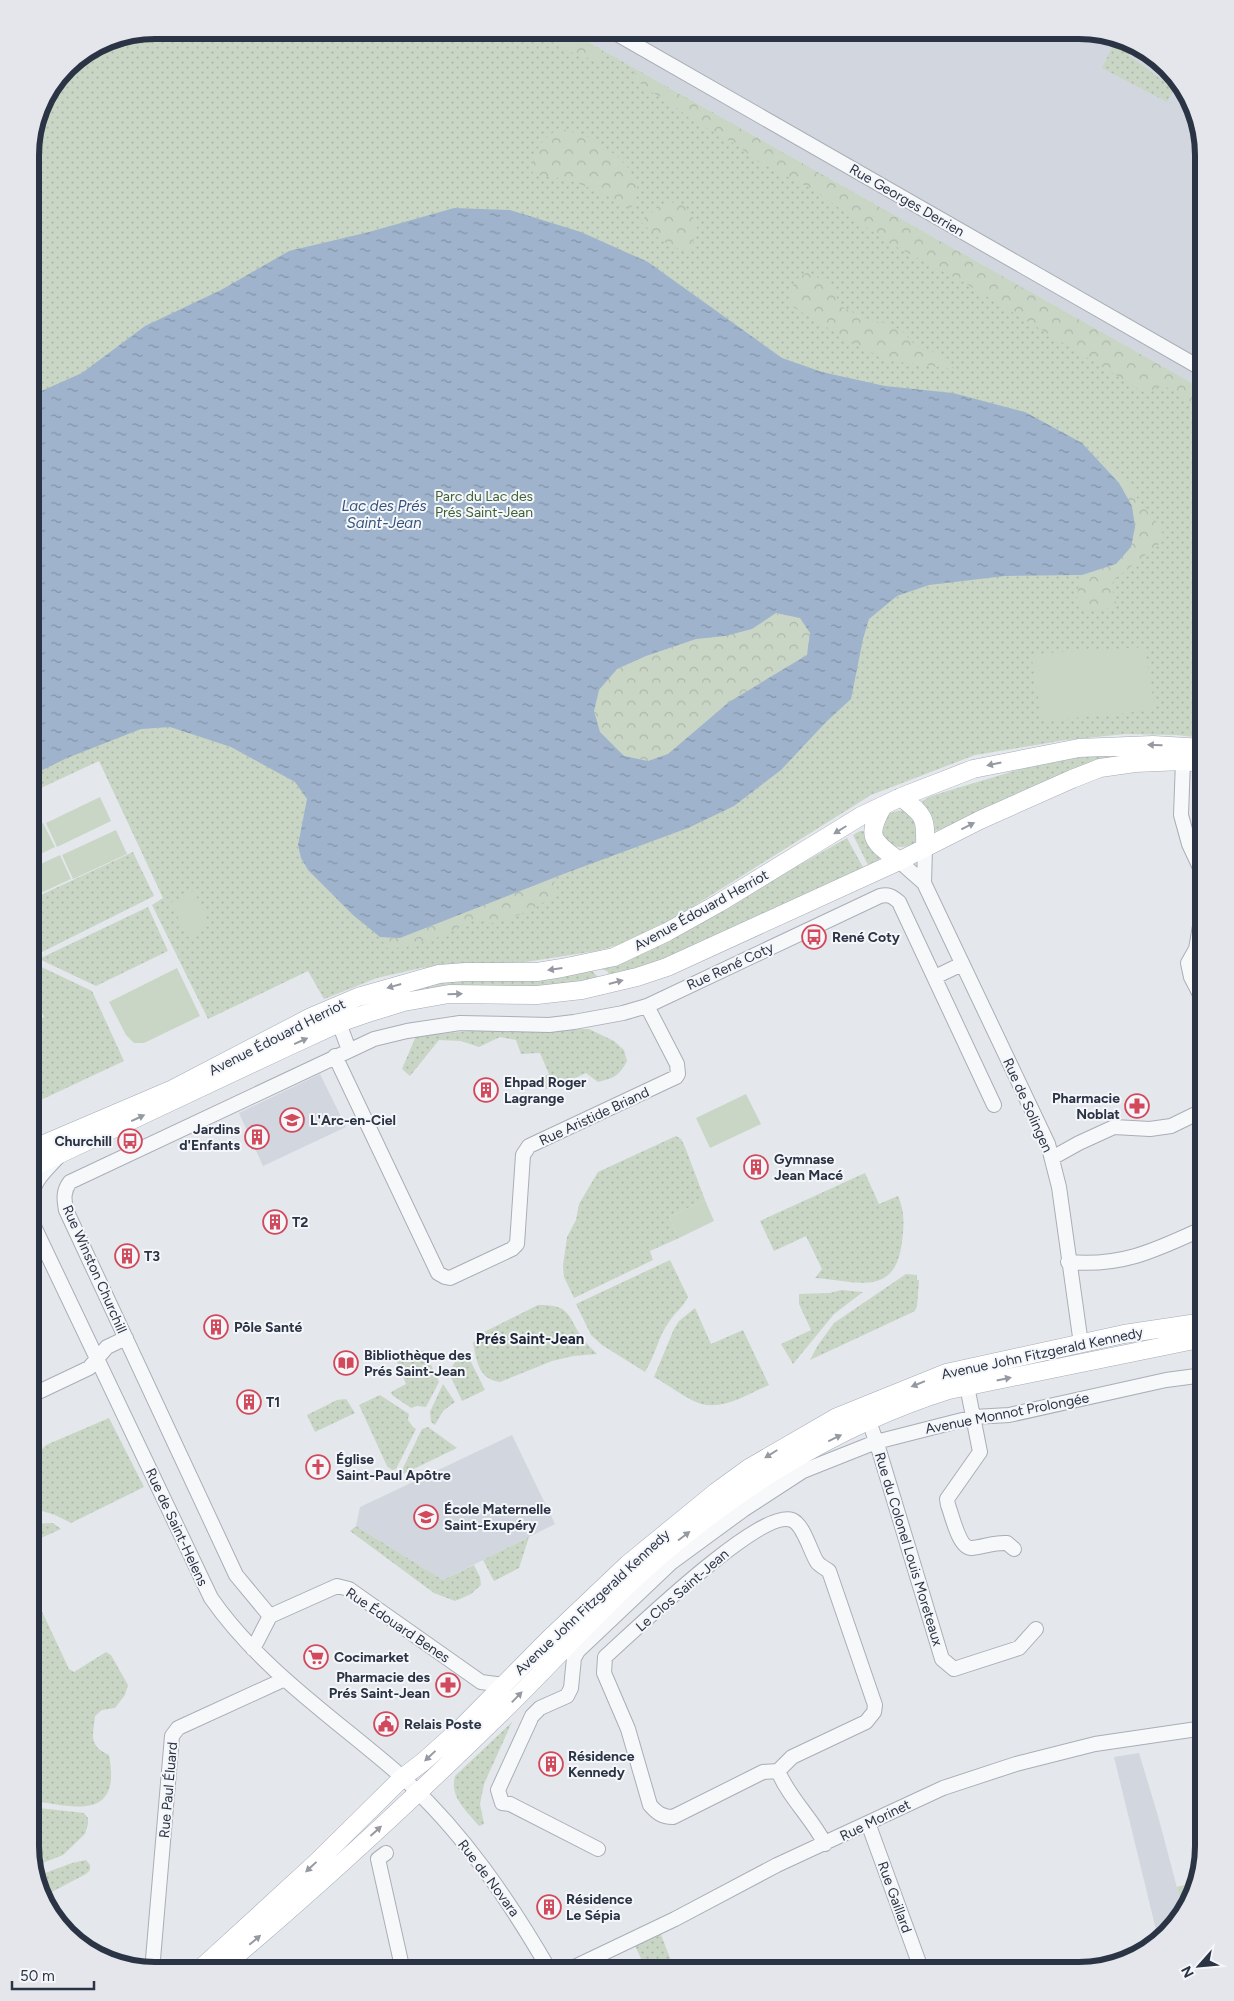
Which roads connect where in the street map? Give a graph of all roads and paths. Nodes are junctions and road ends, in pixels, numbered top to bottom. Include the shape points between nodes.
1 (626, 39) edge
2 (1195, 365) edge
3 (1195, 747) edge
4 (1183, 761) junction
5 (1195, 762) edge
6 (901, 797) junction
7 (883, 806) junction
8 (925, 848) junction
9 (1195, 857) edge
10 (899, 861) junction
11 (924, 883) junction
12 (1195, 951) edge
13 (962, 964) junction
14 (935, 977) junction
15 (1195, 985) edge
16 (647, 1006) junction
17 (339, 1024) junction
18 (349, 1050) junction
19 (335, 1056) junction
20 (994, 1105) dead end
21 (1195, 1114) edge
22 (39, 1146) edge
23 (62, 1154) junction
24 (1052, 1158) junction
25 (39, 1164) edge
26 (39, 1177) edge
27 (1195, 1232) edge
28 (39, 1237) edge
29 (1068, 1262) junction
30 (1195, 1323) edge
31 (126, 1338) junction
32 (1195, 1340) edge
33 (1081, 1344) junction
34 (97, 1359) junction
35 (1195, 1377) edge
36 (963, 1380) junction
37 (39, 1392) edge
38 (974, 1417) junction
39 (869, 1421) junction
40 (876, 1442) junction
41 (1014, 1550) dead end
42 (270, 1616) junction
43 (1036, 1629) dead end
44 (253, 1649) junction
45 (285, 1679) junction
46 (504, 1685) junction
47 (1195, 1729) edge
48 (778, 1771) junction
49 (402, 1778) junction
50 (418, 1794) junction
51 (868, 1823) junction
52 (825, 1844) junction
53 (598, 1849) dead end
54 (386, 1853) dead end
55 (153, 1962) edge
56 (208, 1962) edge
57 (229, 1962) edge
58 (401, 1962) edge
59 (545, 1962) edge
60 (585, 1962) edge
61 (919, 1962) edge

1 - 2 street, Rue Georges Derrien
3 -> 6 main road, Avenue Édouard Herriot via 1153,745 1078,748 973,769
4 - 5 main road, Avenue Édouard Herriot
8 -> 4 main road, Avenue Édouard Herriot via 980,820 1100,768
4 - 9 street via 1181,815
6 - 7 main road, Avenue Édouard Herriot
6 - 8 main road via 922,816
7 - 10 main road via 873,835 880,846
7 -> 22 main road, Avenue Édouard Herriot via 861,816 710,908 614,957 537,972 439,974 358,997 311,1017 173,1089
8 - 10 main road, Avenue Édouard Herriot
8 - 11 street, Rue de Solingen
10 - 11 street, Rue de Solingen
17 -> 10 main road, Avenue Édouard Herriot via 404,1002 448,994 537,995 582,990 637,977 667,967
11 - 13 street, Rue de Solingen
12 - 15 street via 1188,963
13 - 14 street
13 - 24 street, Rue de Solingen via 1033,1111
14 - 16 street, Rue René Coty via 899,902 886,894
14 - 20 street, Rue René Coty
16 - 18 street, Rue René Coty via 549,1025 460,1023 431,1027 391,1034
16 - 19 street, Rue Aristide Briand via 677,1064 676,1077 529,1146 523,1155 517,1244 450,1278 438,1273
17 - 18 street
23 -> 17 main road, Avenue Édouard Herriot
18 - 19 street, Rue René Coty
19 - 31 street, Rue Winston Churchill via 70,1182 65,1188 66,1210
21 - 24 street via 1171,1126 1150,1129 1114,1127
23 - 25 main road, Avenue Édouard Herriot
23 - 26 street, Avenue Édouard Herriot
24 - 29 street, Rue de Solingen via 1059,1187
27 - 29 street via 1121,1261
28 - 34 street, Rue de Saint-Helens
29 - 33 street, Rue de Solingen
30 - 33 main road, Avenue John Fitzgerald Kennedy
31 - 34 street via 107,1347
31 - 42 street, Rue Winston Churchill via 236,1575
36 -> 32 main road, Avenue John Fitzgerald Kennedy
33 - 36 main road, Avenue John Fitzgerald Kennedy via 980,1366
34 - 37 street via 89,1368
34 - 44 street, Rue de Saint-Helens via 211,1598
35 - 38 street, Avenue Monnot Prolongée via 1166,1380 1009,1415
36 - 38 street
36 - 39 main road, Avenue John Fitzgerald Kennedy
36 -> 46 main road, Avenue John Fitzgerald Kennedy via 946,1373 849,1412 749,1468 628,1564
38 - 40 street, Avenue Monnot Prolongée
38 - 41 street via 980,1452 947,1499 948,1505 964,1546 970,1548 998,1542 1007,1543
39 - 40 street, Rue du Colonel Louis Moreteaux
50 -> 39 main road, Avenue John Fitzgerald Kennedy via 584,1627 672,1545 759,1482
40 - 43 street, Rue du Colonel Louis Moreteaux via 942,1659 954,1669 1019,1648
40 - 53 street, Avenue Monnot Prolongée via 803,1471 672,1562 578,1650 567,1696 540,1708 532,1716 498,1790 502,1802
42 - 44 street
42 - 46 street, Rue Édouard Benes via 337,1586 349,1589 481,1682
44 - 45 street, Rue de Saint-Helens
45 - 49 street, Rue de Saint-Helens
45 - 55 street, Rue Paul Éluard via 178,1728 172,1736
46 -> 49 main road, Avenue John Fitzgerald Kennedy
47 - 51 street, Rue Morinet via 1095,1744 1016,1764 943,1788
48 - 48 street, Le Clos Saint-Jean via 762,1772 673,1817 655,1812 603,1665 605,1658 714,1560 773,1521 785,1519 794,1521 817,1562 829,1571 875,1705 866,1722 792,1757
48 - 52 street
49 - 50 street, Rue de Novara
49 -> 56 main road, Avenue John Fitzgerald Kennedy via 317,1862
57 -> 50 main road, Avenue John Fitzgerald Kennedy
50 - 59 street, Rue de Novara via 460,1838 492,1879
51 - 52 street, Rue Morinet
51 - 61 street, Rue Gaillard
52 - 60 street, Rue Morinet
54 - 58 street via 378,1859

